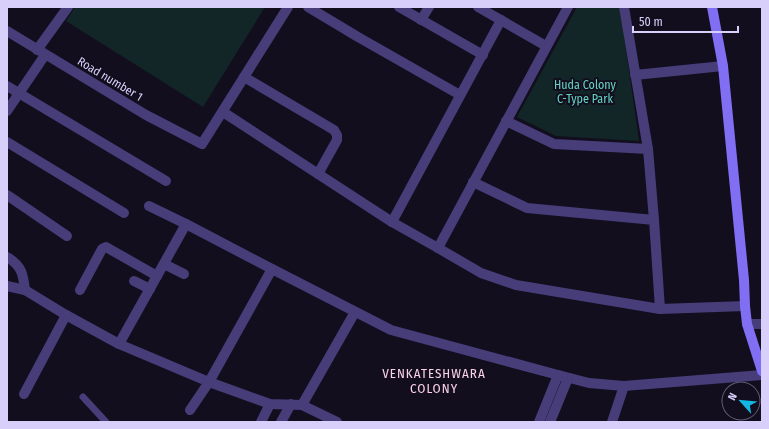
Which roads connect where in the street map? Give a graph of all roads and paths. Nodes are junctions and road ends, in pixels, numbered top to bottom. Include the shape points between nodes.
1 (68, 7) edge
2 (288, 7) edge
3 (308, 7) edge
4 (399, 7) edge
5 (429, 7) edge
6 (478, 7) edge
7 (568, 7) edge
8 (624, 7) edge
9 (712, 7) edge
10 (421, 20) junction
11 (501, 20) junction
12 (7, 31) edge
13 (546, 46) junction
14 (41, 52) junction
15 (483, 55) junction
16 (723, 66) junction
17 (635, 75) junction
18 (244, 77) junction
19 (7, 86) edge
20 (19, 93) junction
21 (460, 95) junction
22 (7, 111) edge
23 (223, 112) junction
24 (506, 121) junction
25 (7, 142) edge
26 (648, 149) junction
27 (318, 174) junction
28 (166, 181) dead end
29 (473, 182) junction
30 (7, 195) edge
31 (148, 206) dead end
32 (124, 213) dead end
33 (654, 220) junction
34 (392, 222) junction
35 (186, 224) junction
36 (68, 236) dead end
37 (438, 248) junction
38 (7, 257) edge
39 (164, 264) junction
40 (144, 268) junction
41 (272, 269) junction
42 (184, 274) dead end
43 (157, 276) junction
44 (7, 286) edge
45 (150, 289) junction
46 (25, 290) junction
47 (80, 290) dead end
48 (745, 306) junction
49 (660, 309) junction
50 (355, 312) junction
51 (66, 315) junction
52 (747, 324) junction
53 (762, 324) edge
54 (119, 344) junction
55 (762, 371) edge
56 (558, 375) junction
57 (762, 375) edge
58 (568, 378) junction
59 (209, 382) junction
60 (624, 386) junction
61 (24, 394) dead end
62 (83, 397) dead end
63 (270, 404) junction
64 (291, 404) junction
65 (302, 405) junction
66 (190, 410) dead end
67 (106, 422) edge
68 (261, 422) edge
69 (281, 422) edge
70 (337, 422) edge
71 (539, 422) edge
72 (550, 422) edge
73 (612, 422) edge

1 - 14 street
2 - 18 street
3 - 21 street
4 - 10 street
5 - 10 street
6 - 11 street
7 - 13 street
8 - 17 street
9 - 16 street
10 - 15 street
11 - 13 street
11 - 15 street
12 - 14 street, Road number 1
13 - 24 street
14 - 20 street
14 - 23 street, Road number 1 via 146,115 202,144
15 - 21 street
16 - 17 street
16 - 48 street via 744,272
17 - 26 street
18 - 23 street
18 - 27 street via 334,130 337,140
19 - 20 street
20 - 22 street
20 - 28 street
21 - 34 street
23 - 27 street
24 - 26 street via 554,144
24 - 29 street
25 - 32 street
26 - 33 street
27 - 34 street
29 - 33 street via 527,208
29 - 37 street
30 - 36 street
31 - 35 street
33 - 49 street
34 - 37 street
35 - 39 street
35 - 41 street
37 - 49 street via 481,273 516,285
38 - 46 street via 22,272
39 - 42 street
39 - 43 street
40 - 43 street
40 - 45 street via 135,281
40 - 47 street via 106,247 102,249
41 - 50 street
41 - 59 street
43 - 45 street
44 - 46 street
45 - 54 street
46 - 51 street
48 - 49 street
48 - 52 street
50 - 56 street via 391,330
50 - 65 street
51 - 54 street
51 - 61 street
52 - 53 street
52 - 55 street
54 - 59 street
56 - 58 street
56 - 71 street
57 - 60 street
58 - 60 street
58 - 72 street
59 - 63 street
59 - 66 street
60 - 73 street
62 - 67 lane
63 - 64 street
63 - 68 street
64 - 65 street
64 - 69 street
65 - 70 street

